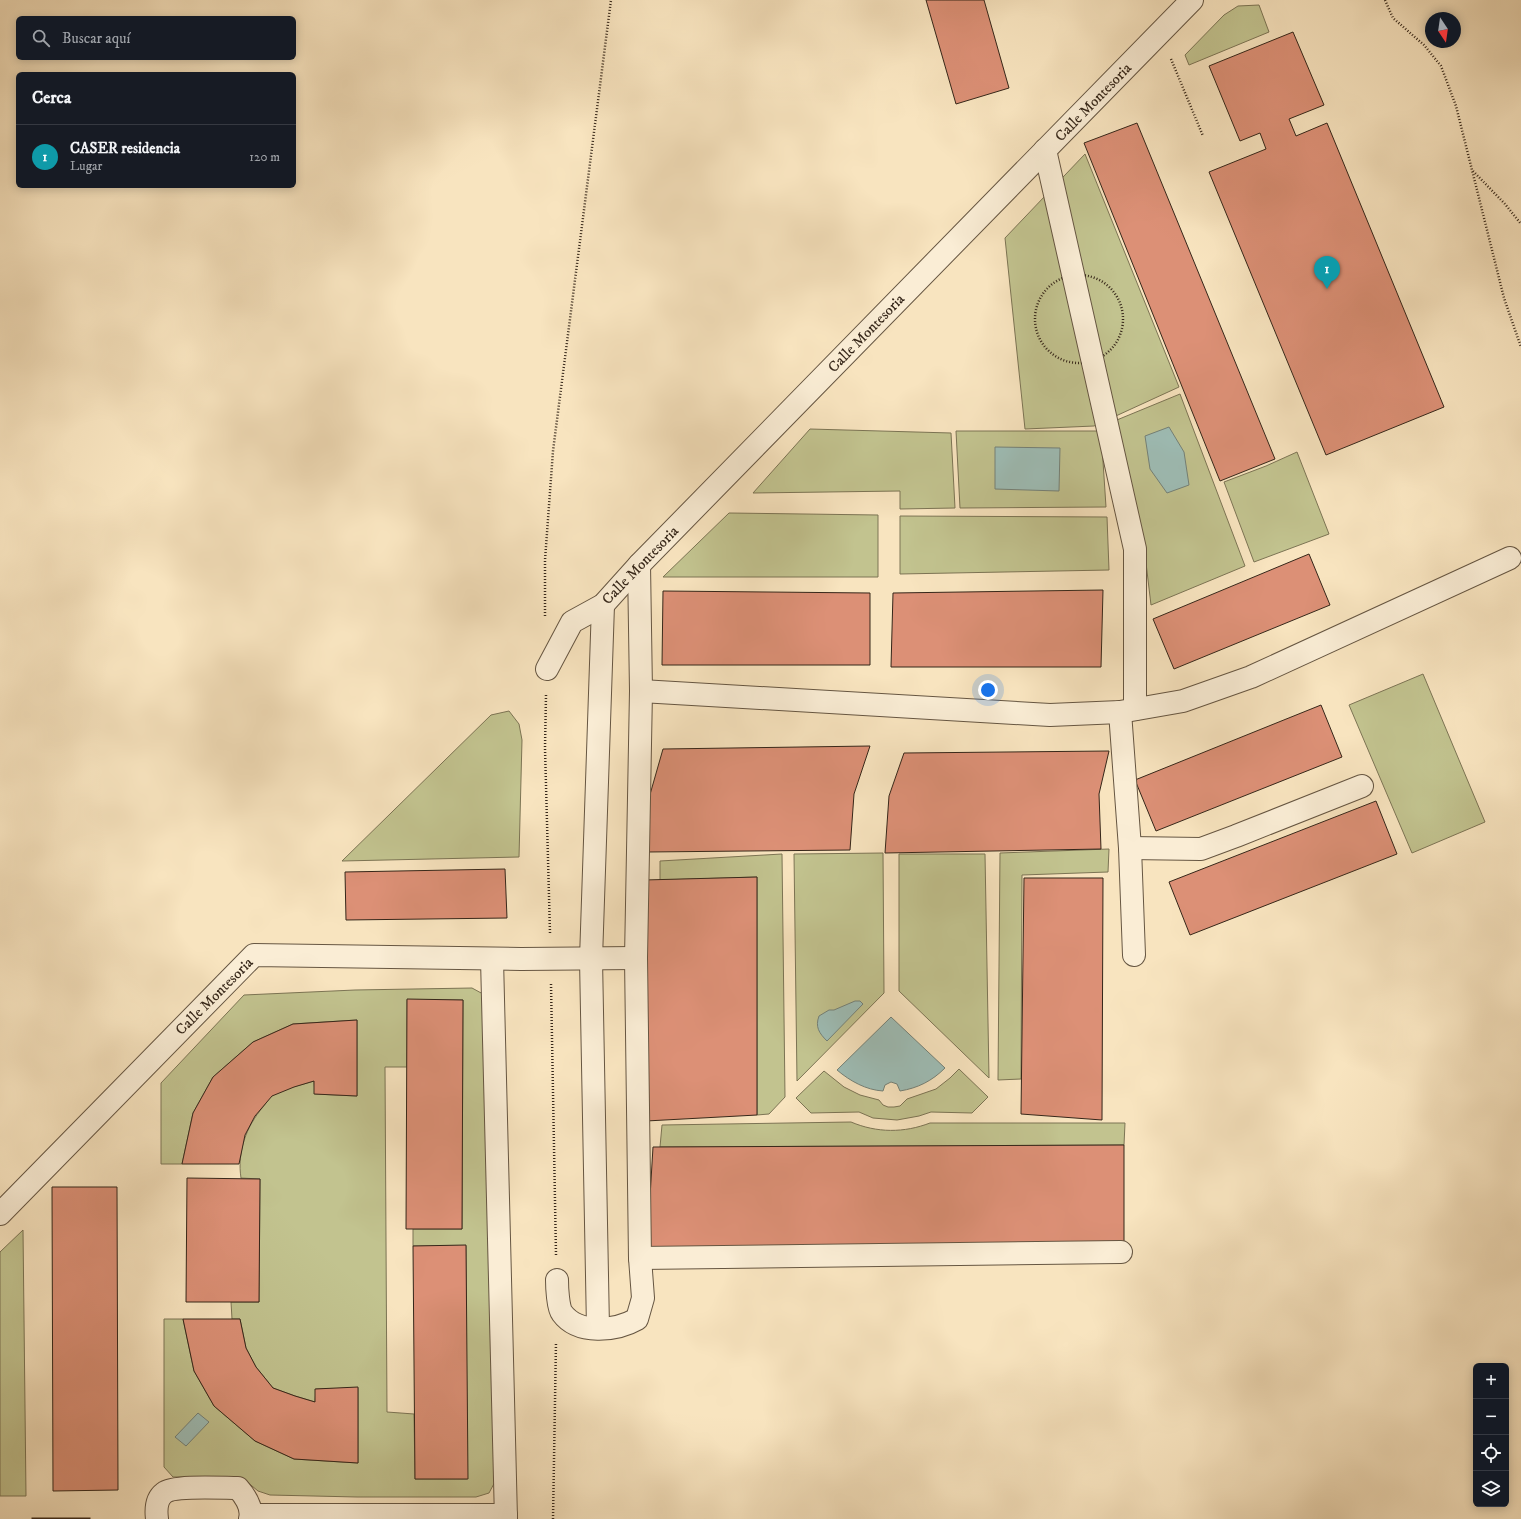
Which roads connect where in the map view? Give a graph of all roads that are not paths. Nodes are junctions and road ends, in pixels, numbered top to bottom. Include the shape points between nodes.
1 (1192, 0) edge
2 (1045, 150) junction
3 (1510, 558) dead end
4 (639, 565) junction
5 (603, 605) junction
6 (547, 669) road end
7 (641, 692) junction
8 (1127, 711) junction
9 (1362, 786) dead end
10 (1130, 848) junction
11 (1134, 955) dead end
12 (636, 958) junction
13 (492, 959) junction
14 (591, 959) junction
15 (0, 1214) edge
16 (1121, 1252) dead end
17 (640, 1258) junction
18 (557, 1280) road end
19 (598, 1328) junction
20 (250, 1517) edge
21 (506, 1517) edge
22 (157, 1519) edge

1 - 2 street, Calle Montesoria
2 - 4 street, Calle Montesoria
2 - 8 street via 1135,549
3 - 8 street via 1251,677 1183,701
4 - 5 street, Calle Montesoria
4 - 7 street
5 - 6 street, Calle Montesoria via 572,622
5 - 14 street
7 - 8 street via 1050,715
7 - 12 street
8 - 10 street
9 - 10 street via 1200,849
10 - 11 street
12 - 14 street, Calle Montesoria
12 - 17 street
13 - 14 street, Calle Montesoria
13 - 15 street, Calle Montesoria via 254,955
13 - 21 street
14 - 19 street
16 - 17 street
17 - 19 street via 643,1298 637,1319 628,1324
18 - 19 street via 561,1312 572,1323
20 - 21 street
20 - 22 street via 246,1498 238,1488 179,1488 164,1493 158,1501

